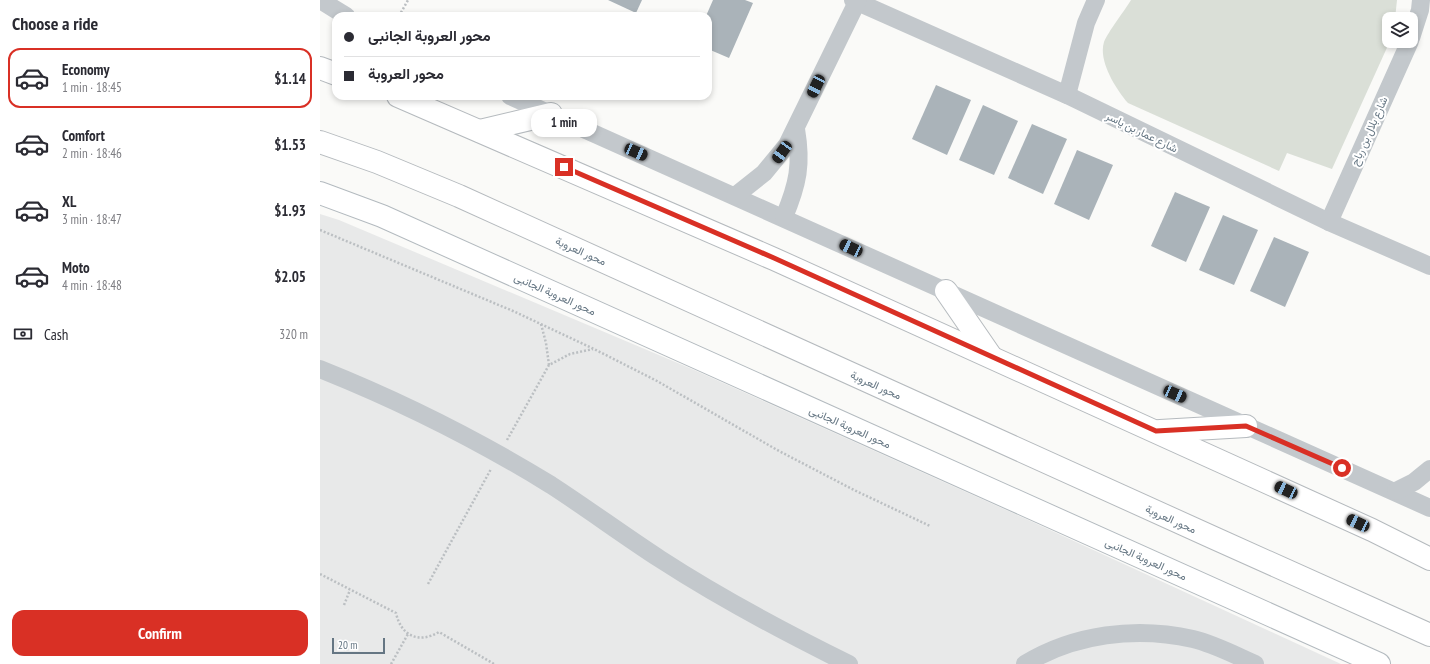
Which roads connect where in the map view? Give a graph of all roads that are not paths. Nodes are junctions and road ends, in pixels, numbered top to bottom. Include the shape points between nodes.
1 (320, 0) edge
2 (1096, 0) edge
3 (1421, 0) edge
4 (856, 1) edge
5 (340, 12) edge
6 (1418, 16) edge
7 (1407, 48) edge
8 (320, 68) edge
9 (332, 72) edge
10 (1067, 96) junction
11 (407, 100) edge
12 (519, 100) edge
13 (551, 114) junction
14 (796, 129) junction
15 (480, 131) junction
16 (320, 142) edge
17 (320, 193) edge
18 (735, 196) junction
19 (784, 217) junction
20 (1329, 222) junction
21 (1430, 266) edge
22 (946, 291) junction
23 (991, 356) junction
24 (320, 369) edge
25 (1246, 426) junction
26 (1156, 431) junction
27 (1430, 469) edge
28 (1396, 491) junction
29 (1430, 508) edge
30 (1430, 559) edge
31 (1430, 635) edge
32 (849, 664) edge
33 (1025, 664) edge
34 (1255, 664) edge
35 (1379, 664) edge

1 - 5 street
2 - 10 street via 1086,23
3 - 6 street
4 - 10 street, شارع عمار بن ياسر
4 - 14 street
7 - 20 street, شارع بلال بن رباح
8 - 9 main road
10 - 20 street, شارع عمار بن ياسر
11 - 15 main road
12 - 13 street
13 - 15 main road
13 - 18 street
14 - 18 street via 768,169
14 - 19 street via 800,151 798,174 793,196
15 - 23 main road via 774,258
16 - 31 main road, محور العروبة via 459,196
17 - 35 main road, محور العروبة الجانبى via 389,219
18 - 19 street
19 - 22 street
20 - 21 street, شارع عمار بن ياسر
22 - 23 main road
22 - 25 street
23 - 26 main road
24 - 32 street via 440,423 499,455 551,485 660,559 725,599
25 - 26 main road
25 - 28 street
26 - 30 main road
27 - 28 street via 1414,482
28 - 29 street
33 - 34 street via 1077,641 1123,633 1147,633 1193,639 1216,646

